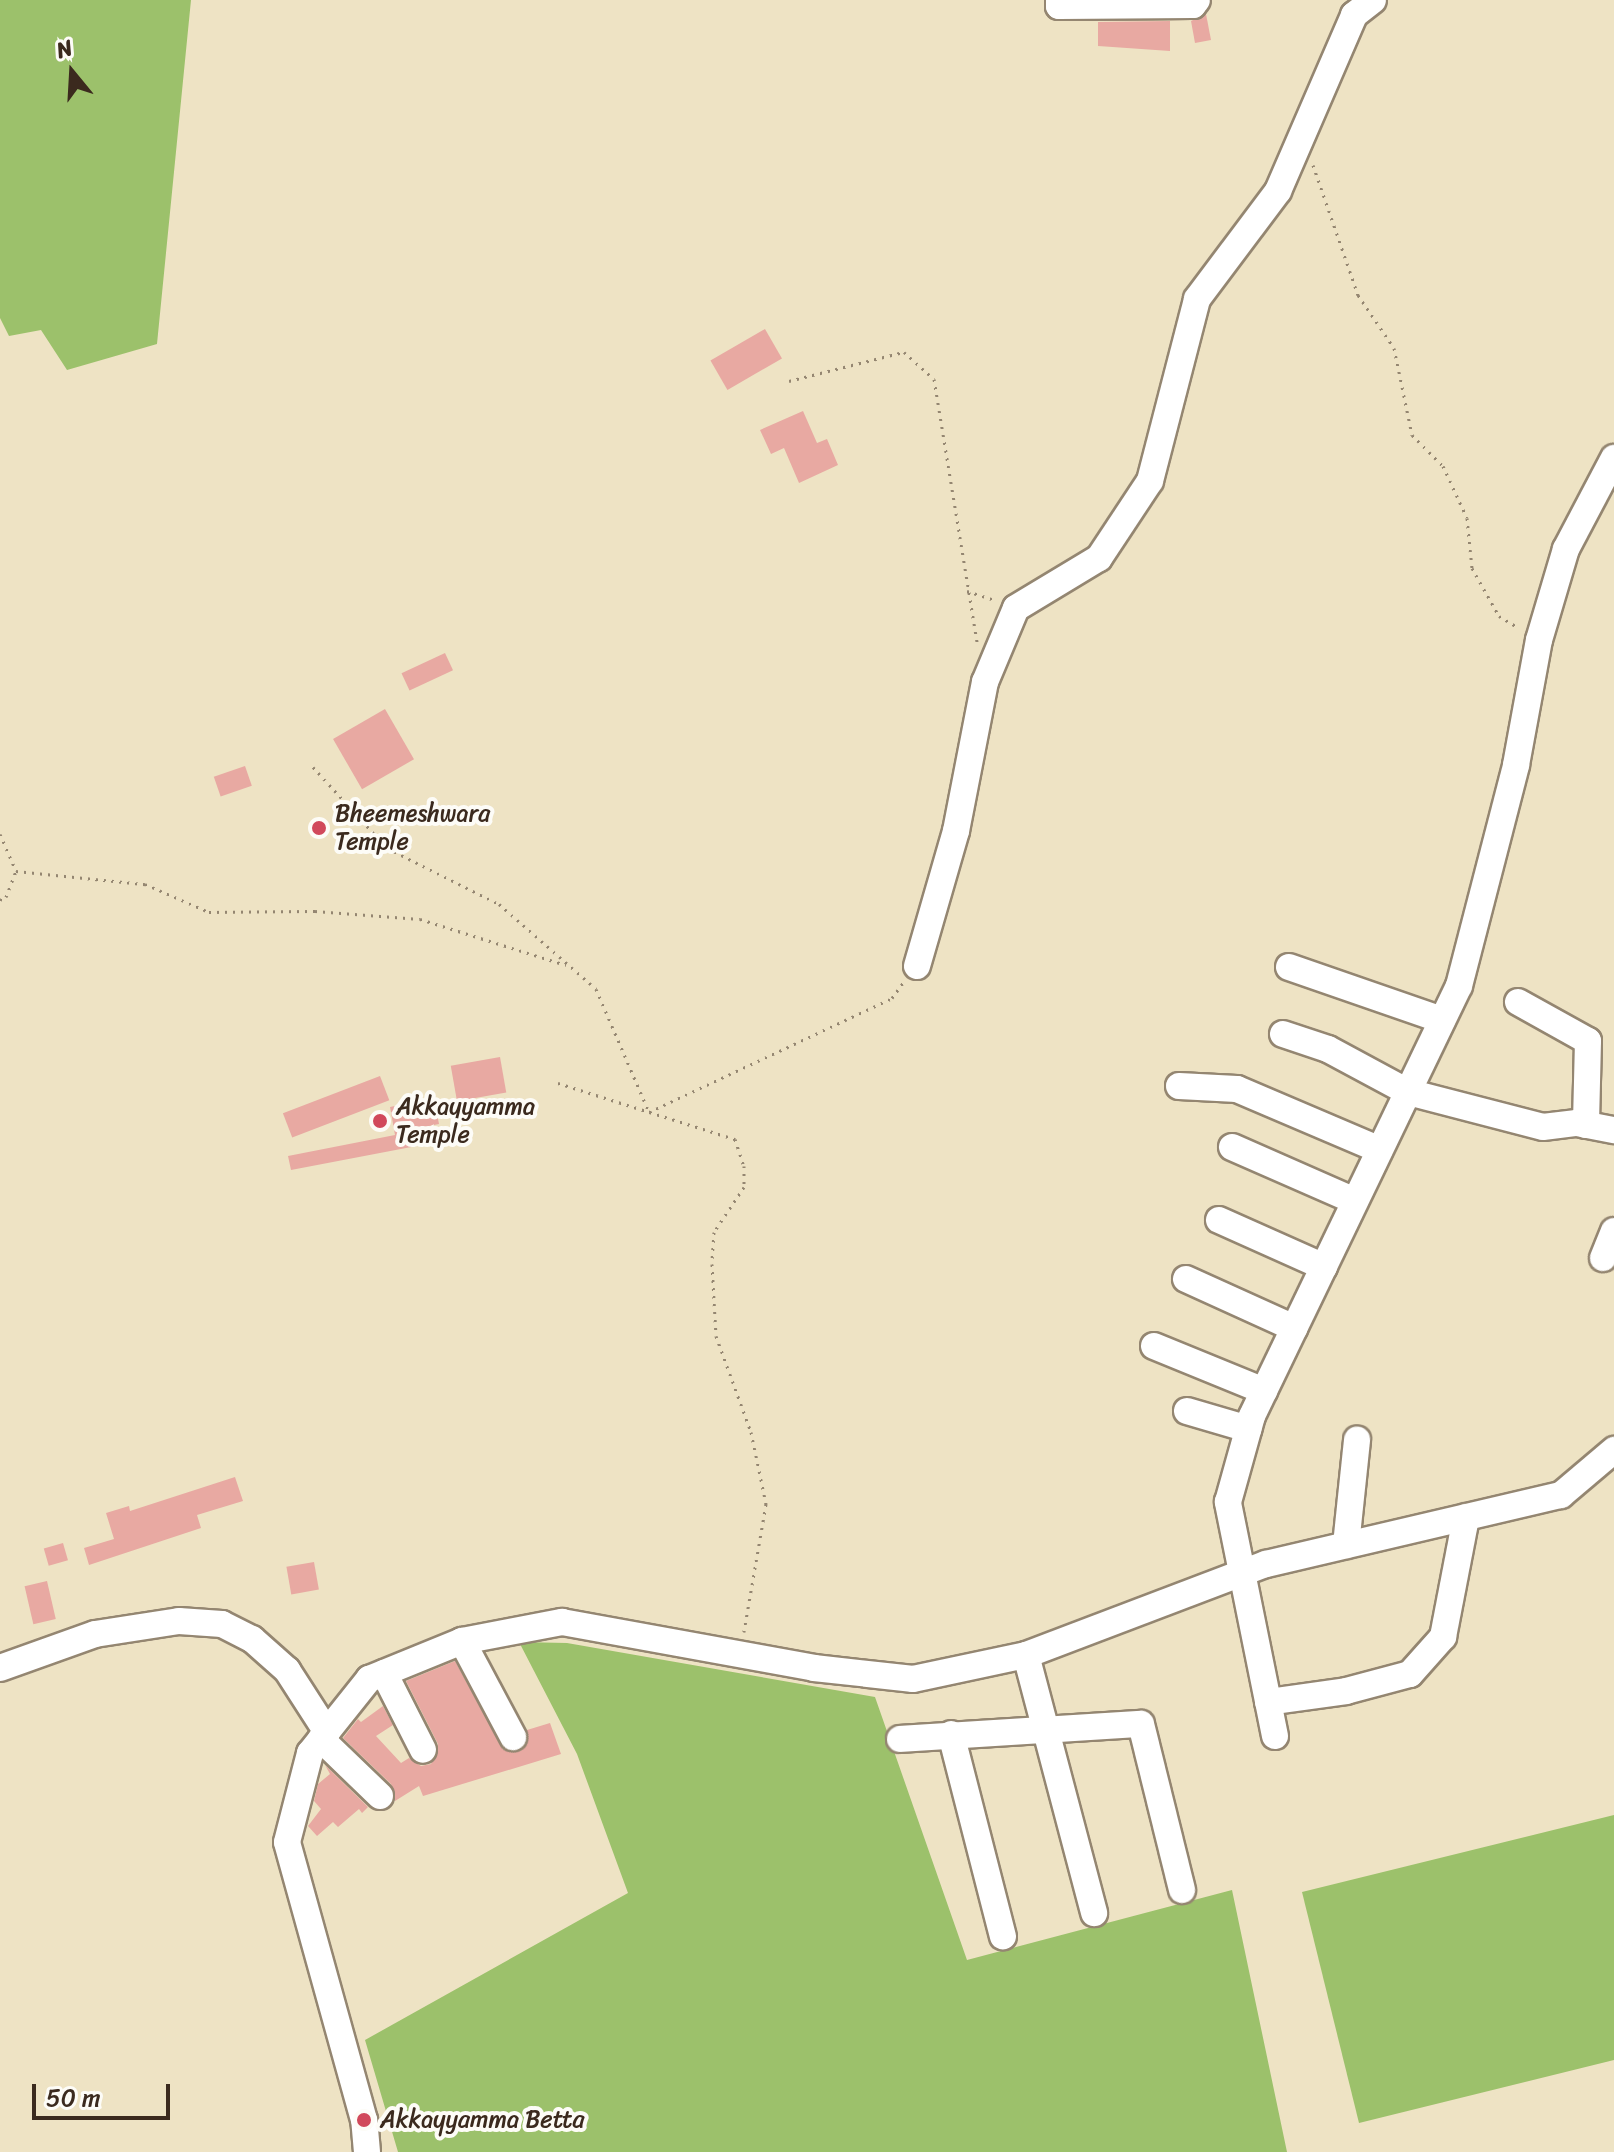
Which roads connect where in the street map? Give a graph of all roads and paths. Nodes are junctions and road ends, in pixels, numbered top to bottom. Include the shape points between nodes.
1 (1059, 0) edge
2 (1197, 0) edge
3 (1373, 0) edge
4 (1302, 132) junction
5 (789, 381) dead end
6 (1614, 458) edge
7 (966, 591) junction
8 (1016, 608) junction
9 (1539, 640) junction
10 (985, 682) junction
11 (313, 767) dead end
12 (0, 834) edge
13 (16, 871) junction
14 (0, 900) edge
15 (570, 966) junction
16 (917, 966) joint
17 (1289, 967) dead end
18 (1518, 1002) dead end
19 (1442, 1020) junction
20 (1283, 1034) dead end
21 (558, 1083) dead end
22 (1179, 1086) dead end
23 (1408, 1092) junction
24 (649, 1112) junction
25 (1586, 1125) junction
26 (1614, 1130) edge
27 (1232, 1147) dead end
28 (1380, 1150) junction
29 (1355, 1201) junction
30 (1219, 1220) dead end
31 (1614, 1231) edge
32 (1603, 1258) dead end
33 (1324, 1267) junction
34 (1186, 1279) dead end
35 (1294, 1328) junction
36 (1154, 1346) dead end
37 (1264, 1391) junction
38 (1187, 1411) dead end
39 (1248, 1429) junction
40 (1357, 1440) dead end
41 (1614, 1450) edge
42 (1587, 1473) junction
43 (1614, 1476) edge
44 (1466, 1517) junction
45 (1346, 1545) junction
46 (1239, 1574) junction
47 (462, 1641) junction
48 (741, 1651) junction
49 (1026, 1655) junction
50 (0, 1668) edge
51 (384, 1673) junction
52 (1268, 1702) junction
53 (1045, 1726) junction
54 (951, 1734) junction
55 (324, 1735) junction
56 (1275, 1736) dead end
57 (513, 1737) dead end
58 (900, 1739) dead end
59 (423, 1750) dead end
60 (380, 1796) dead end
61 (1182, 1890) dead end
62 (1094, 1913) dead end
63 (1003, 1936) dead end
64 (367, 2152) edge

1 - 2 street via 1059,6 1193,5
3 - 4 street via 1354,15
4 - 8 street via 1278,191 1197,299 1150,481 1099,558
4 - 9 path via 1358,295 1394,348 1412,435 1443,466 1467,518 1472,568 1499,616
5 - 7 path via 904,352 934,379
6 - 9 street via 1566,549
7 - 8 path
7 - 10 path
8 - 10 street
9 - 19 street via 1516,765 1459,986
10 - 16 street via 956,831
11 - 15 path via 387,848 499,904
12 - 13 path
13 - 14 path
13 - 15 path via 145,884 209,912 315,911 420,919
15 - 24 path via 596,989
16 - 24 path via 892,998
17 - 19 street
18 - 25 street via 1588,1041
19 - 23 street
20 - 23 street via 1328,1049
21 - 24 path
22 - 28 street via 1237,1089
23 - 25 street via 1543,1127
23 - 28 street
24 - 48 path via 735,1139 744,1166 744,1187 714,1232 712,1264 716,1336 751,1432 766,1504
25 - 26 street
27 - 29 street
28 - 29 street
29 - 33 street
30 - 33 street
31 - 32 street
33 - 35 street
34 - 35 street
35 - 37 street
36 - 37 street
37 - 39 street
38 - 39 street
39 - 46 street via 1228,1502
40 - 45 street
41 - 42 street
42 - 43 street
42 - 44 street via 1561,1495
44 - 45 street
44 - 52 street via 1443,1637 1410,1674 1346,1691
45 - 46 street
46 - 49 street
46 - 52 street
47 - 48 street via 562,1622
47 - 51 street
47 - 57 street
48 - 49 street via 814,1668 913,1679
49 - 53 street
50 - 55 street via 95,1634 179,1621 222,1624 252,1639 287,1670
51 - 55 street via 369,1679
51 - 59 street
52 - 56 street
53 - 54 street
53 - 61 street via 1141,1724
53 - 62 street
54 - 58 street
54 - 63 street
55 - 60 street
55 - 64 street via 310,1753 287,1842 364,2120

